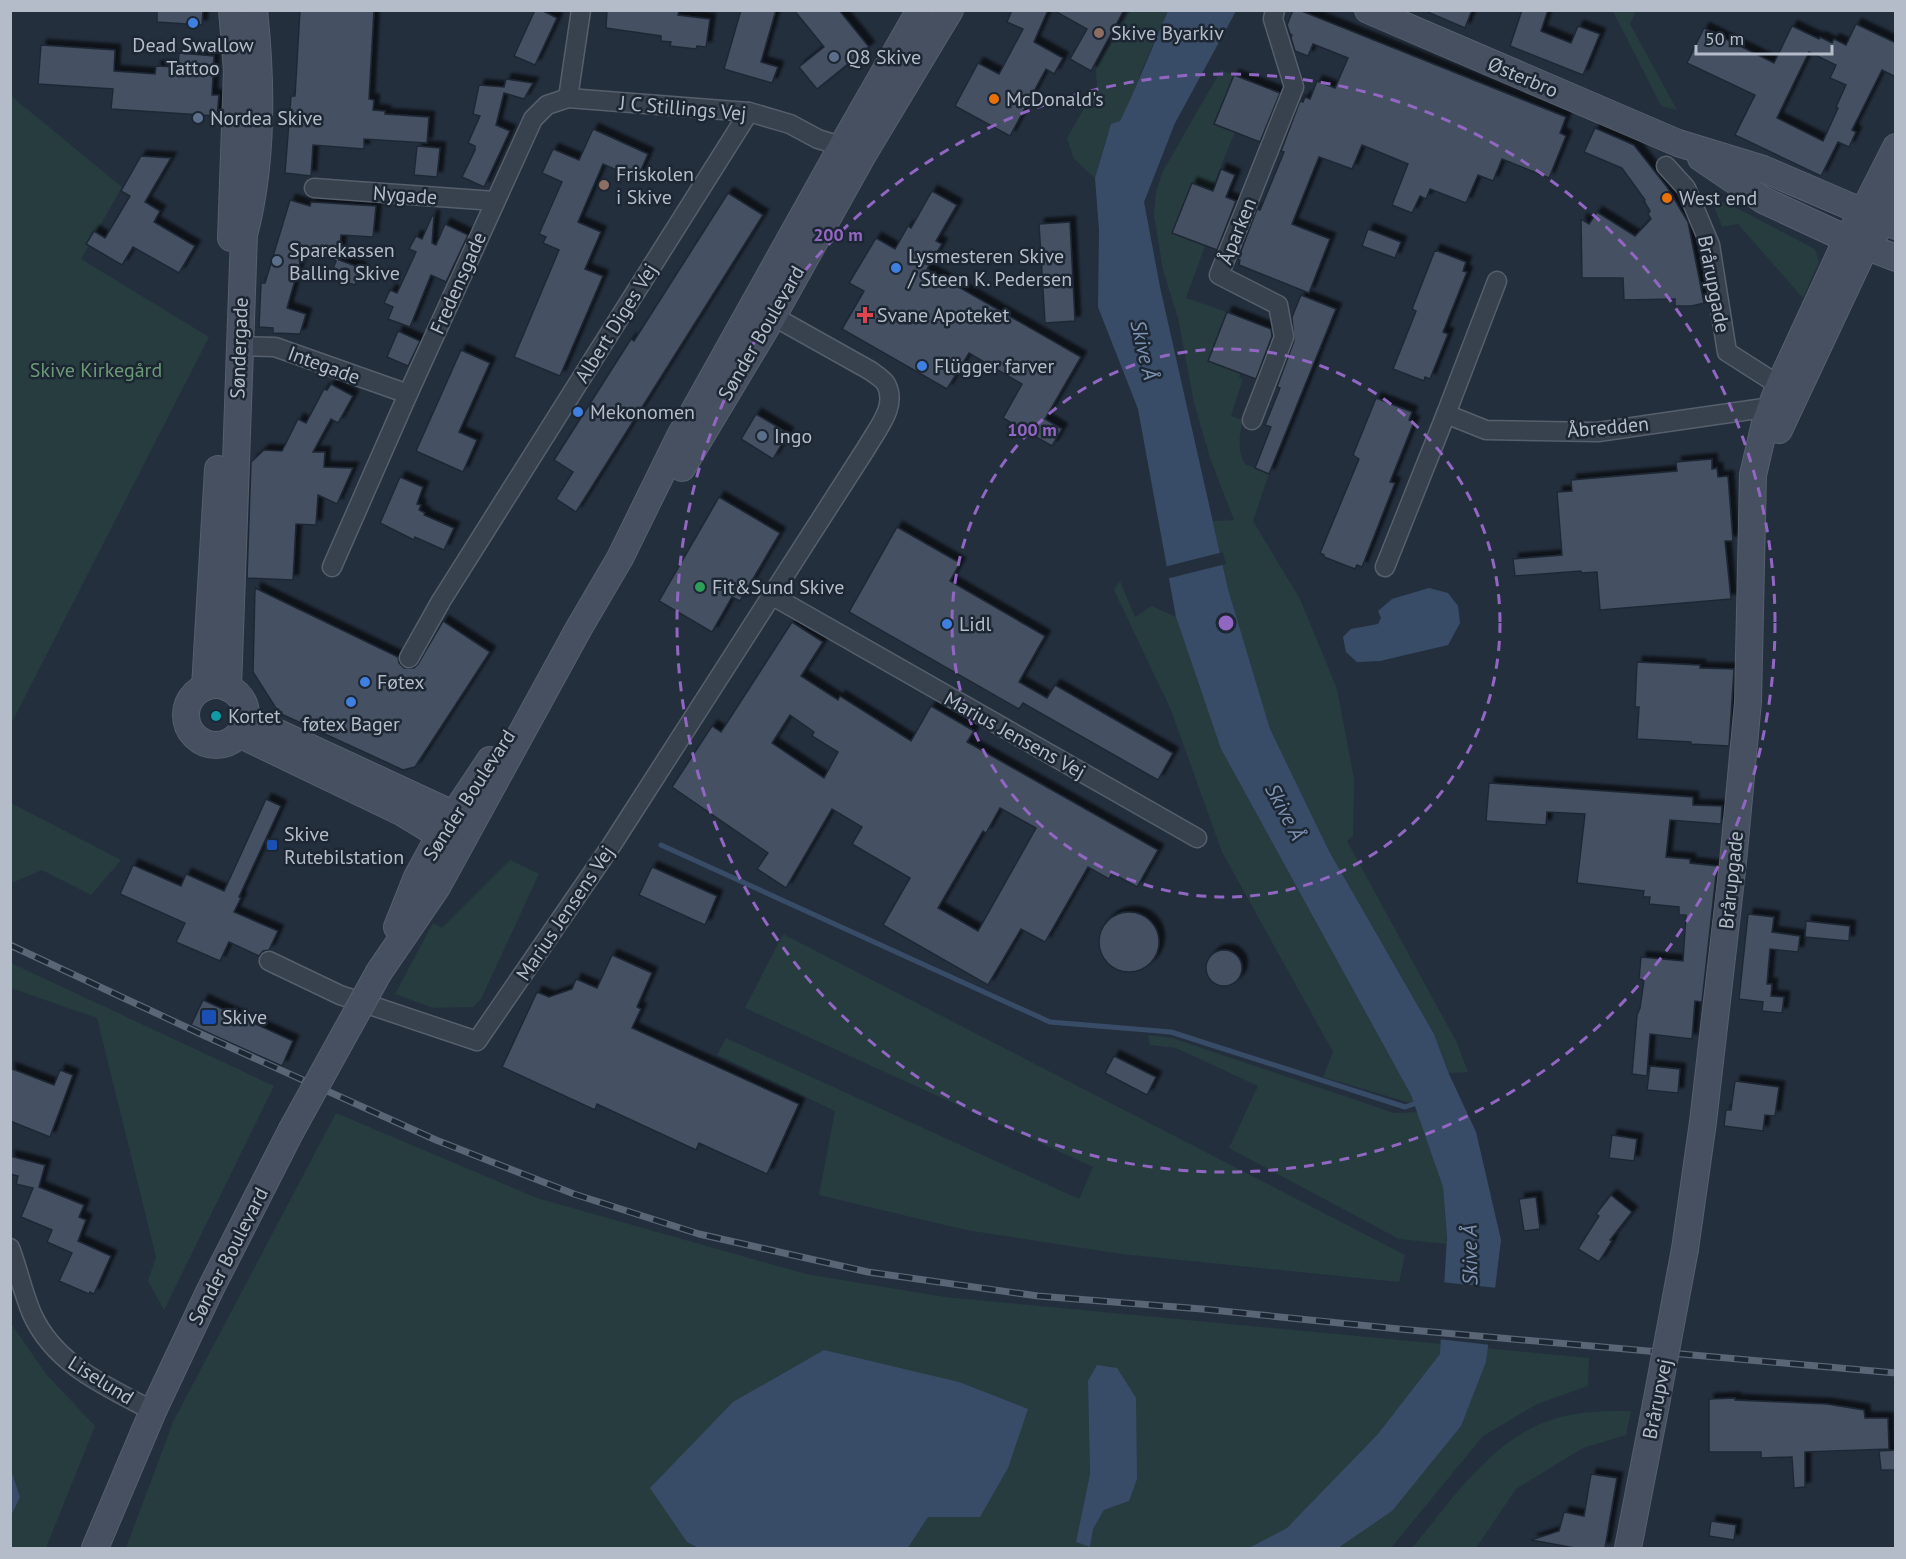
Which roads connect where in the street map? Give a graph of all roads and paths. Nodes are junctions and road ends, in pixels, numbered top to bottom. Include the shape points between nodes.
1 (232, 10) edge
2 (254, 10) edge
3 (581, 10) edge
4 (920, 10) edge
5 (950, 10) edge
6 (1275, 10) edge
7 (1368, 10) edge
8 (568, 98) junction
9 (749, 112) junction
10 (1678, 143) junction
11 (1896, 147) edge
12 (853, 150) junction
13 (1666, 166) dead end
14 (314, 188) dead end
15 (1896, 194) edge
16 (495, 201) junction
17 (1881, 219) edge
18 (1856, 243) junction
19 (1896, 258) edge
20 (1497, 281) dead end
21 (764, 311) junction
22 (239, 346) junction
23 (408, 394) junction
24 (1782, 396) junction
25 (1446, 414) junction
26 (1252, 420) dead end
27 (332, 567) dead end
28 (1385, 567) dead end
29 (771, 595) junction
30 (409, 658) dead end
31 (217, 687) junction
32 (242, 726) junction
33 (463, 819) junction
34 (1197, 838) dead end
35 (449, 842) junction
36 (269, 961) dead end
37 (10, 1248) edge
38 (1685, 1249) joint
39 (153, 1411) junction
40 (95, 1548) edge
41 (1628, 1548) edge

1 - 31 street, Søndergade via 237,109 228,348 212,549
2 - 22 street, Søndergade via 259,70 257,152 244,235
3 - 8 street
4 - 12 street, Sønder Boulevard
5 - 12 street, Sønder Boulevard
6 - 26 street, Åparken via 1273,18 1294,87 1219,275 1278,304 1284,337
7 - 10 street, Østerbro
8 - 9 street, J C Stillings Vej
8 - 16 street, Fredensgade via 548,105 533,119
9 - 12 street, J C Stillings Vej
9 - 30 street, Albert Diges Vej via 447,591
10 - 17 street, Østerbro via 1763,169
10 - 18 street, Østerbro via 1763,200
11 - 17 street
12 - 21 street, Sønder Boulevard
13 - 24 street, Brårupgade via 1686,188 1710,245 1727,352
14 - 16 street, Nygade
15 - 17 street
16 - 23 street, Fredensgade
17 - 18 street, Brårupgade
18 - 19 street, Østerbro
18 - 24 street, Brårupgade
20 - 25 street
21 - 29 street, Marius Jensens Vej via 872,371 885,382 890,395 888,410 867,447
21 - 33 street, Sønder Boulevard via 680,436 620,558
22 - 23 street, Integade via 275,347
22 - 31 street, Søndergade
23 - 27 street, Fredensgade
24 - 25 street, Åbredden via 1598,432 1486,430
24 - 38 street, Brårupgade via 1765,423 1753,475 1748,702 1705,1111
25 - 28 street
29 - 34 street, Marius Jensens Vej
29 - 36 street, Marius Jensens Vej via 611,846 477,1041 340,995
31 - 32 street via 236,692 242,700
31 - 32 street via 197,692 190,699 188,727 201,741 216,745 229,742
32 - 33 street
32 - 35 street
33 - 35 street, Sønder Boulevard
35 - 39 street, Sønder Boulevard, bridge via 417,877 379,972 291,1131
37 - 39 street, Liselund via 32,1314 50,1344 71,1365
38 - 41 street, Brårupvej, bridge
39 - 40 street, Sønder Boulevard

